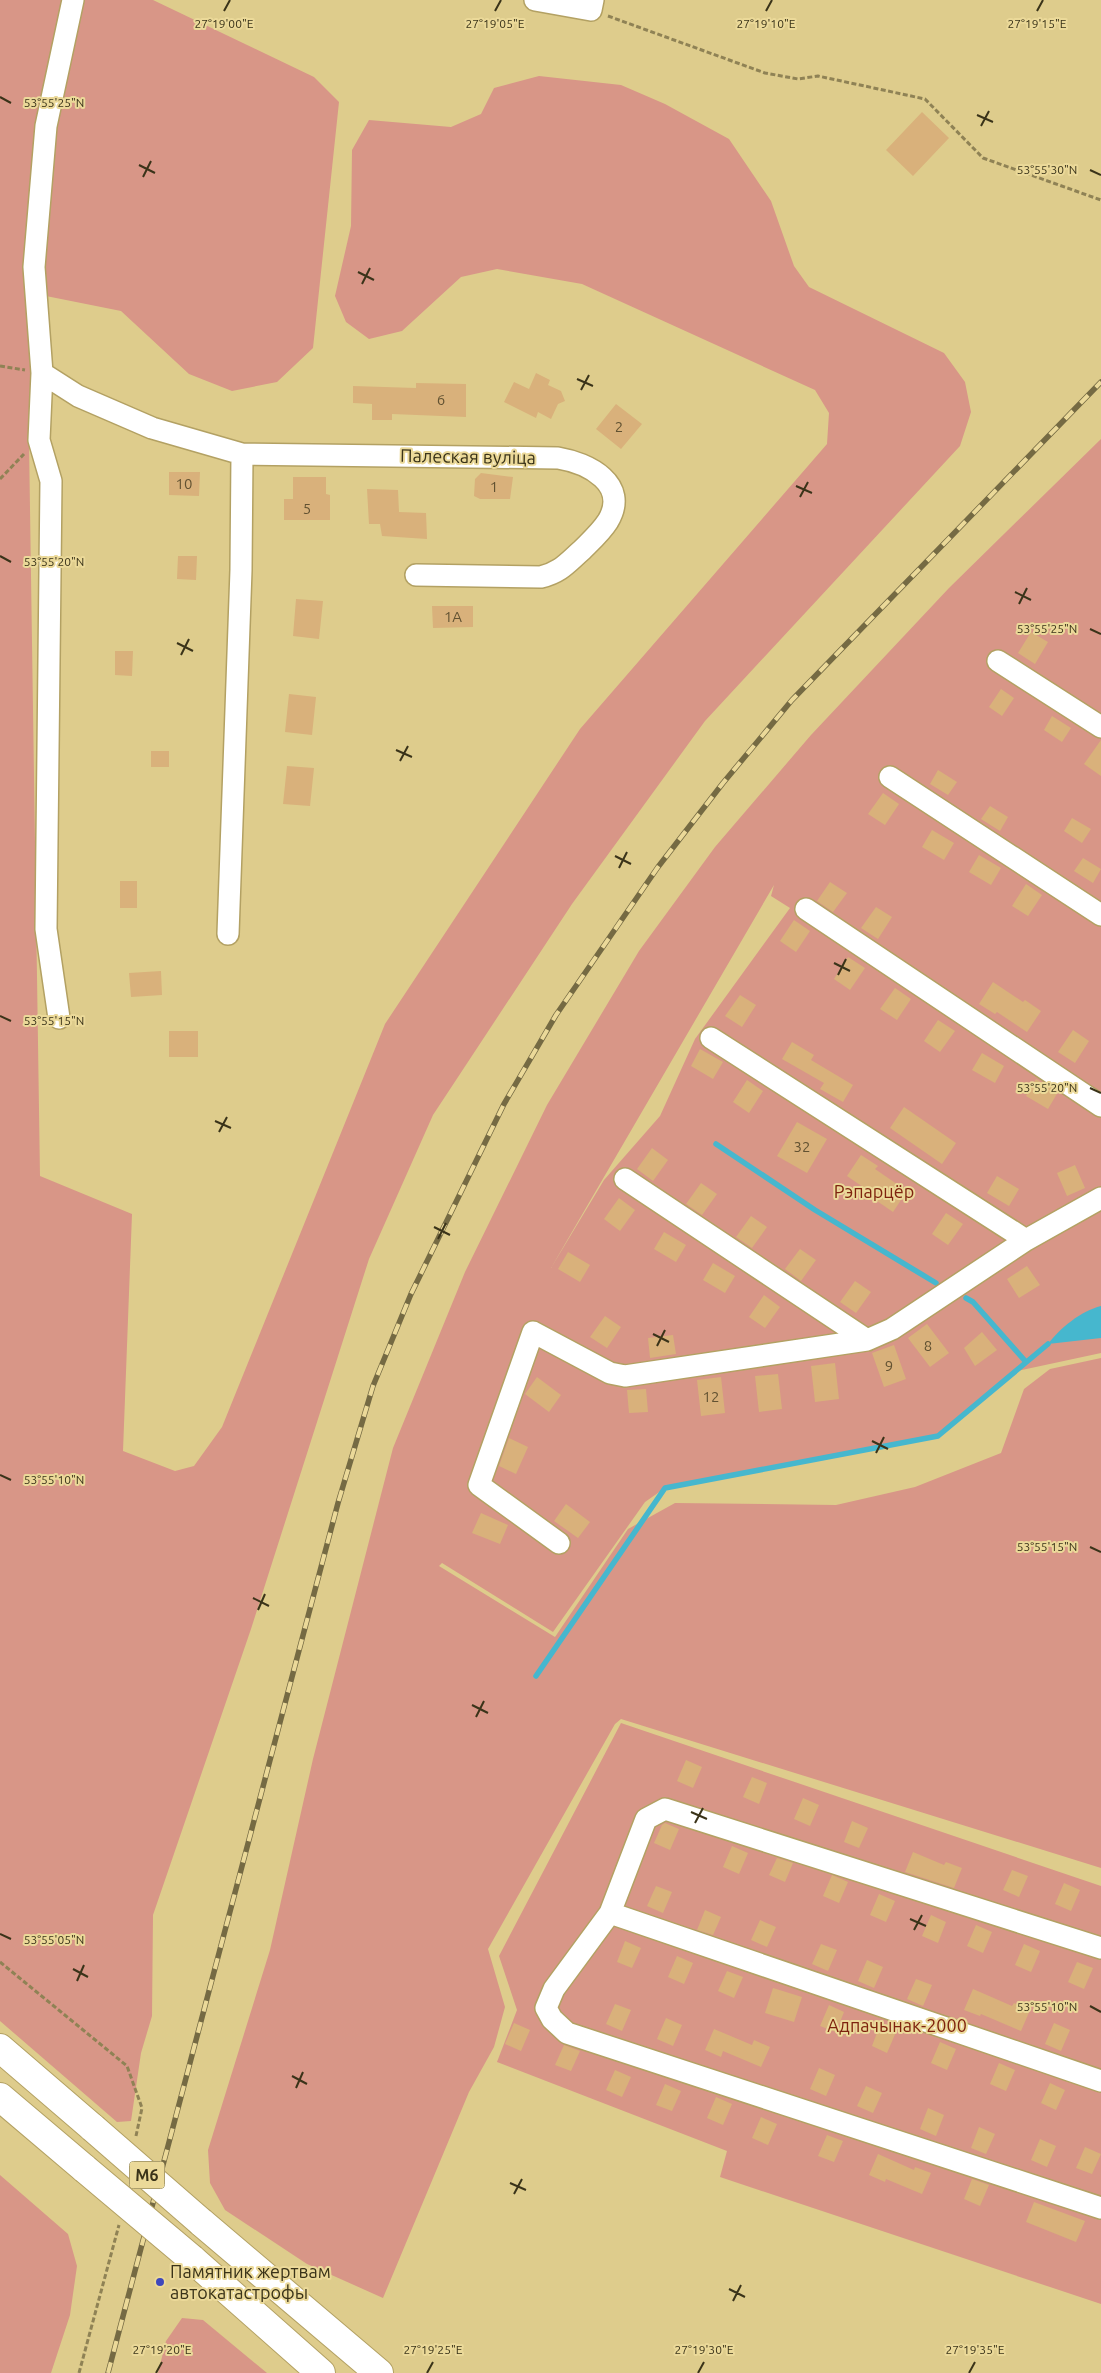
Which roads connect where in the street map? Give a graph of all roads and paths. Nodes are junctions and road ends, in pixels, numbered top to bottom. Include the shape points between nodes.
1 (73, 0) edge
2 (535, 0) edge
3 (592, 5) edge
4 (1101, 200) edge
5 (42, 373) junction
6 (39, 440) junction
7 (242, 454) junction
8 (0, 479) edge
9 (416, 575) dead end
10 (998, 661) dead end
11 (1101, 727) edge
12 (890, 778) dead end
13 (806, 909) dead end
14 (1101, 915) edge
15 (228, 934) dead end
16 (59, 1018) dead end
17 (711, 1038) dead end
18 (1101, 1106) edge
19 (625, 1179) dead end
20 (1101, 1198) edge
21 (1026, 1240) junction
22 (867, 1340) junction
23 (559, 1543) dead end
24 (610, 1912) junction
25 (1101, 1948) edge
26 (0, 2048) edge
27 (1101, 2082) edge
28 (0, 2097) edge
29 (1101, 2208) edge
30 (321, 2373) edge
31 (379, 2373) edge

1 - 5 street via 46,126 34,267
2 - 3 street
3 - 4 path via 765,73 798,79 818,76 925,99 982,158
5 - 6 street
5 - 7 street, Палеская вуліца via 78,396 152,428
6 - 8 path
6 - 16 street via 51,481 46,929
7 - 9 street, Палеская вуліца via 558,458 577,461 596,471 609,484 614,502 609,520 595,538 556,573 541,576
7 - 15 street
10 - 11 street
12 - 14 street
13 - 18 street
17 - 21 street
19 - 22 street
20 - 21 street
21 - 22 street via 892,1329
22 - 23 street via 625,1376 610,1373 533,1332 479,1486
24 - 25 street via 646,1819 665,1809
24 - 27 street
24 - 29 street via 554,1989 546,2008 552,2020 567,2033
26 - 31 highway, М6, bridge
28 - 30 highway, М6, bridge

